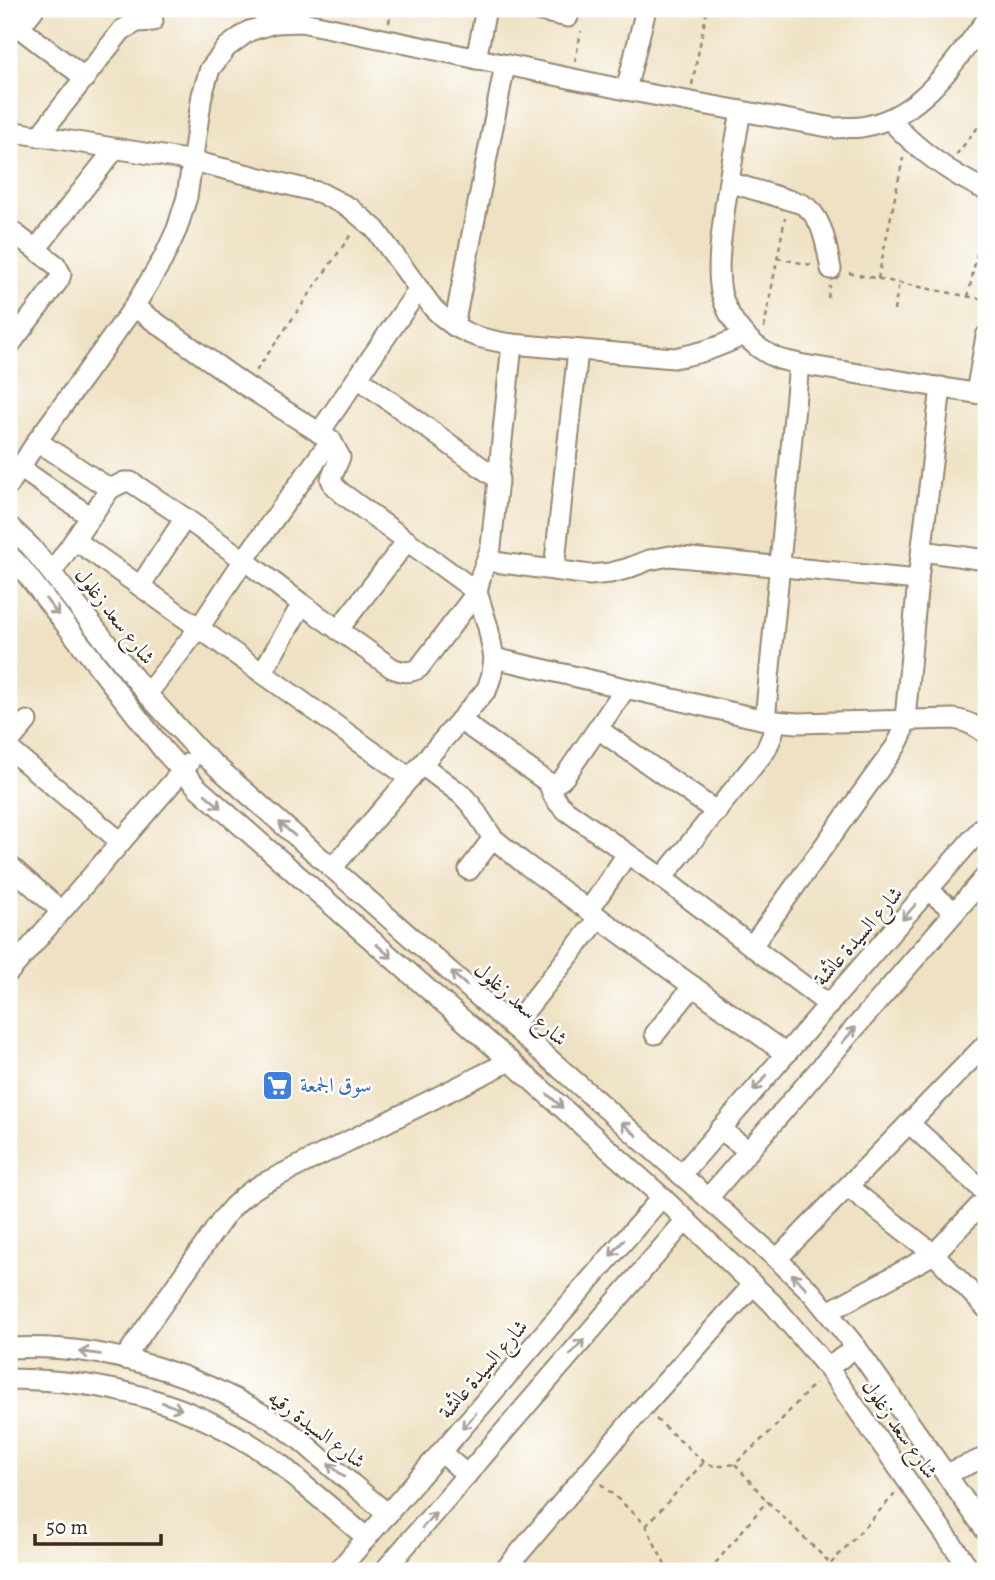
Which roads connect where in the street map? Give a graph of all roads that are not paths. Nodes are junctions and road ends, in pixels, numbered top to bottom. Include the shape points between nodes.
1 (34, 9) edge
2 (486, 9) edge
3 (531, 9) edge
4 (646, 9) edge
5 (304, 15) edge
6 (576, 19) road end
7 (153, 21) dead end
8 (986, 21) edge
9 (14, 24) edge
10 (475, 58) junction
11 (505, 65) junction
12 (85, 78) junction
13 (626, 90) junction
14 (741, 111) junction
15 (889, 119) junction
16 (9, 131) edge
17 (39, 136) junction
18 (115, 149) junction
19 (193, 161) junction
20 (729, 182) junction
21 (986, 190) edge
22 (9, 229) edge
23 (36, 249) junction
24 (831, 269) road end
25 (419, 289) junction
26 (134, 307) junction
27 (454, 326) junction
28 (744, 335) junction
29 (986, 336) edge
30 (512, 344) junction
31 (9, 346) edge
32 (578, 350) junction
33 (799, 364) junction
34 (358, 378) junction
35 (941, 387) junction
36 (981, 394) edge
37 (325, 436) junction
38 (37, 442) junction
39 (20, 468) junction
40 (499, 480) junction
41 (9, 485) edge
42 (110, 489) junction
43 (91, 517) junction
44 (185, 518) junction
45 (9, 526) edge
46 (75, 540) junction
47 (407, 541) junction
48 (922, 551) junction
49 (9, 555) edge
50 (244, 560) junction
51 (986, 560) edge
52 (487, 561) junction
53 (781, 566) junction
54 (554, 570) junction
55 (52, 572) junction
56 (918, 580) junction
57 (140, 586) junction
58 (477, 592) junction
59 (302, 604) junction
60 (199, 628) junction
61 (338, 630) junction
62 (494, 658) junction
63 (262, 673) junction
64 (625, 689) junction
65 (147, 694) junction
66 (905, 719) junction
67 (460, 720) junction
68 (27, 721) dead end
69 (770, 721) junction
70 (984, 725) edge
71 (598, 729) junction
72 (9, 742) edge
73 (9, 749) edge
74 (199, 751) junction
75 (181, 771) junction
76 (416, 771) junction
77 (549, 783) junction
78 (717, 812) junction
79 (986, 823) edge
80 (493, 838) junction
81 (121, 842) junction
82 (627, 854) junction
83 (9, 864) edge
84 (332, 868) junction
85 (469, 870) dead end
86 (662, 878) junction
87 (984, 883) edge
88 (928, 890) junction
89 (61, 911) junction
90 (955, 912) junction
91 (594, 914) junction
92 (752, 946) junction
93 (9, 972) edge
94 (693, 986) junction
95 (829, 1005) junction
96 (513, 1027) junction
97 (655, 1034) dead end
98 (986, 1044) edge
99 (786, 1054) junction
100 (510, 1061) junction
101 (606, 1109) junction
102 (910, 1124) junction
103 (586, 1129) junction
104 (720, 1129) junction
105 (749, 1151) junction
106 (681, 1175) junction
107 (848, 1186) junction
108 (986, 1193) edge
109 (662, 1197) junction
110 (708, 1198) junction
111 (986, 1199) edge
112 (687, 1220) junction
113 (934, 1254) junction
114 (777, 1259) junction
115 (754, 1285) junction
116 (986, 1308) edge
117 (828, 1312) junction
118 (856, 1347) junction
119 (9, 1348) edge
120 (124, 1359) junction
121 (828, 1368) junction
122 (9, 1379) edge
123 (441, 1452) junction
124 (986, 1457) edge
125 (946, 1474) junction
126 (467, 1475) junction
127 (388, 1514) junction
128 (986, 1531) edge
129 (367, 1538) junction
130 (963, 1568) edge
131 (338, 1571) edge
132 (384, 1571) edge
133 (504, 1571) edge

1 - 9 street
2 - 10 street
3 - 6 street
4 - 13 street
5 - 10 street
5 - 19 street via 249,31 226,47 210,69 202,95
7 - 12 street via 137,22 122,30
8 - 15 street via 936,86
9 - 12 street
10 - 11 street
11 - 13 street
11 - 27 street
12 - 17 street
13 - 14 street
14 - 15 street via 834,128 862,127
14 - 20 street
15 - 21 street via 925,155
16 - 17 street
17 - 18 street
18 - 19 street
18 - 23 street
19 - 25 street via 321,193 350,208 375,229
19 - 26 street via 177,229
20 - 24 street via 811,209
20 - 28 street via 721,292
22 - 23 street
23 - 31 street via 59,268 60,277
25 - 27 street
25 - 34 street
26 - 37 street
26 - 38 street
27 - 30 street via 487,340
28 - 32 street via 718,348 674,358
28 - 33 street via 760,349
29 - 36 street
30 - 32 street
30 - 40 street
32 - 54 street
33 - 35 street
33 - 53 street
34 - 37 street
34 - 40 street
35 - 36 street
35 - 48 street
37 - 47 street via 340,457 331,479 334,486
37 - 50 street
38 - 39 street
38 - 42 street
39 - 41 street
39 - 43 street
40 - 52 street
42 - 43 street
42 - 44 street via 131,482
43 - 46 street
44 - 50 street
44 - 57 street
45 - 55 street, شارع سعد زغلول
46 - 55 street
46 - 57 street
47 - 58 street
47 - 61 street
48 - 51 street
48 - 56 street
49 -> 75 street, شارع سعد زغلول
50 - 59 street
50 - 60 street
52 - 54 street
52 - 58 street
53 - 54 street via 670,556 610,573
53 - 56 street
53 - 69 street
55 - 65 street, شارع سعد زغلول
56 - 66 street
57 - 60 street
58 - 61 street via 412,672 392,668
58 - 62 street
59 - 61 street
59 - 63 street
60 - 63 street
60 - 65 street
62 - 64 street
62 - 67 street via 486,689
63 - 76 street
64 - 69 street
64 - 71 street
65 - 74 street, شارع سعد زغلول
66 - 69 street
66 - 70 street via 954,719
66 - 92 street via 896,746
67 - 76 street
67 - 77 street
68 - 72 street
69 - 78 street via 772,736 766,750
71 - 77 street via 562,780
71 - 78 street
73 - 81 street
74 - 75 street
84 -> 74 street, شارع سعد زغلول
75 - 81 street
75 -> 100 street, شارع سعد زغلول
76 - 80 street via 467,800
76 - 84 street
77 - 82 street via 559,804
78 - 86 street
79 - 88 street, شارع السيدة عائشة
80 - 85 street
80 - 91 street
81 - 89 street
82 - 86 street
82 - 91 street
83 - 89 street
96 -> 84 street, شارع سعد زغلول
86 - 92 street
87 - 90 street
88 - 90 street
88 -> 95 street, شارع السيدة عائشة
89 - 93 street
105 -> 90 street
91 - 94 street
91 - 96 street
92 - 95 street
94 - 97 street
94 - 99 street
95 - 99 street, شارع السيدة عائشة
96 - 101 street, شارع سعد زغلول
98 - 102 street
99 -> 104 street, شارع السيدة عائشة
100 -> 103 street, شارع سعد زغلول
100 - 120 street via 247,1193 224,1217
101 - 103 street
106 -> 101 street, شارع سعد زغلول
102 - 107 street
102 - 108 street
103 - 109 street, شارع سعد زغلول
104 - 105 street
104 - 106 street, شارع السيدة عائشة
105 - 110 street
106 - 110 street, شارع سعد زغلول
107 - 113 street
107 - 114 street
109 - 112 street, شارع سعد زغلول
109 -> 123 street, شارع السيدة عائشة
110 - 114 street, شارع سعد زغلول
111 - 113 street
112 - 115 street, شارع سعد زغلول
126 -> 112 street
113 - 116 street
113 - 117 street
117 -> 114 street, شارع سعد زغلول
115 - 121 street, شارع سعد زغلول
115 - 133 street
117 - 118 street, شارع سعد زغلول
118 - 121 street
118 - 125 street, شارع سعد زغلول
120 -> 119 street, شارع السيدة رقيه via 62,1349
127 -> 120 street, شارع السيدة رقيه via 290,1433 249,1406 205,1385
121 - 130 street, شارع سعد زغلول via 908,1480
122 -> 129 street via 97,1385 190,1412 274,1460
123 - 126 street
123 - 127 street, شارع السيدة عائشة
124 - 125 street
125 - 128 street, شارع سعد زغلول
132 -> 126 street
127 - 129 street, شارع السيدة عائشة
129 - 131 street, شارع السيدة عائشة

